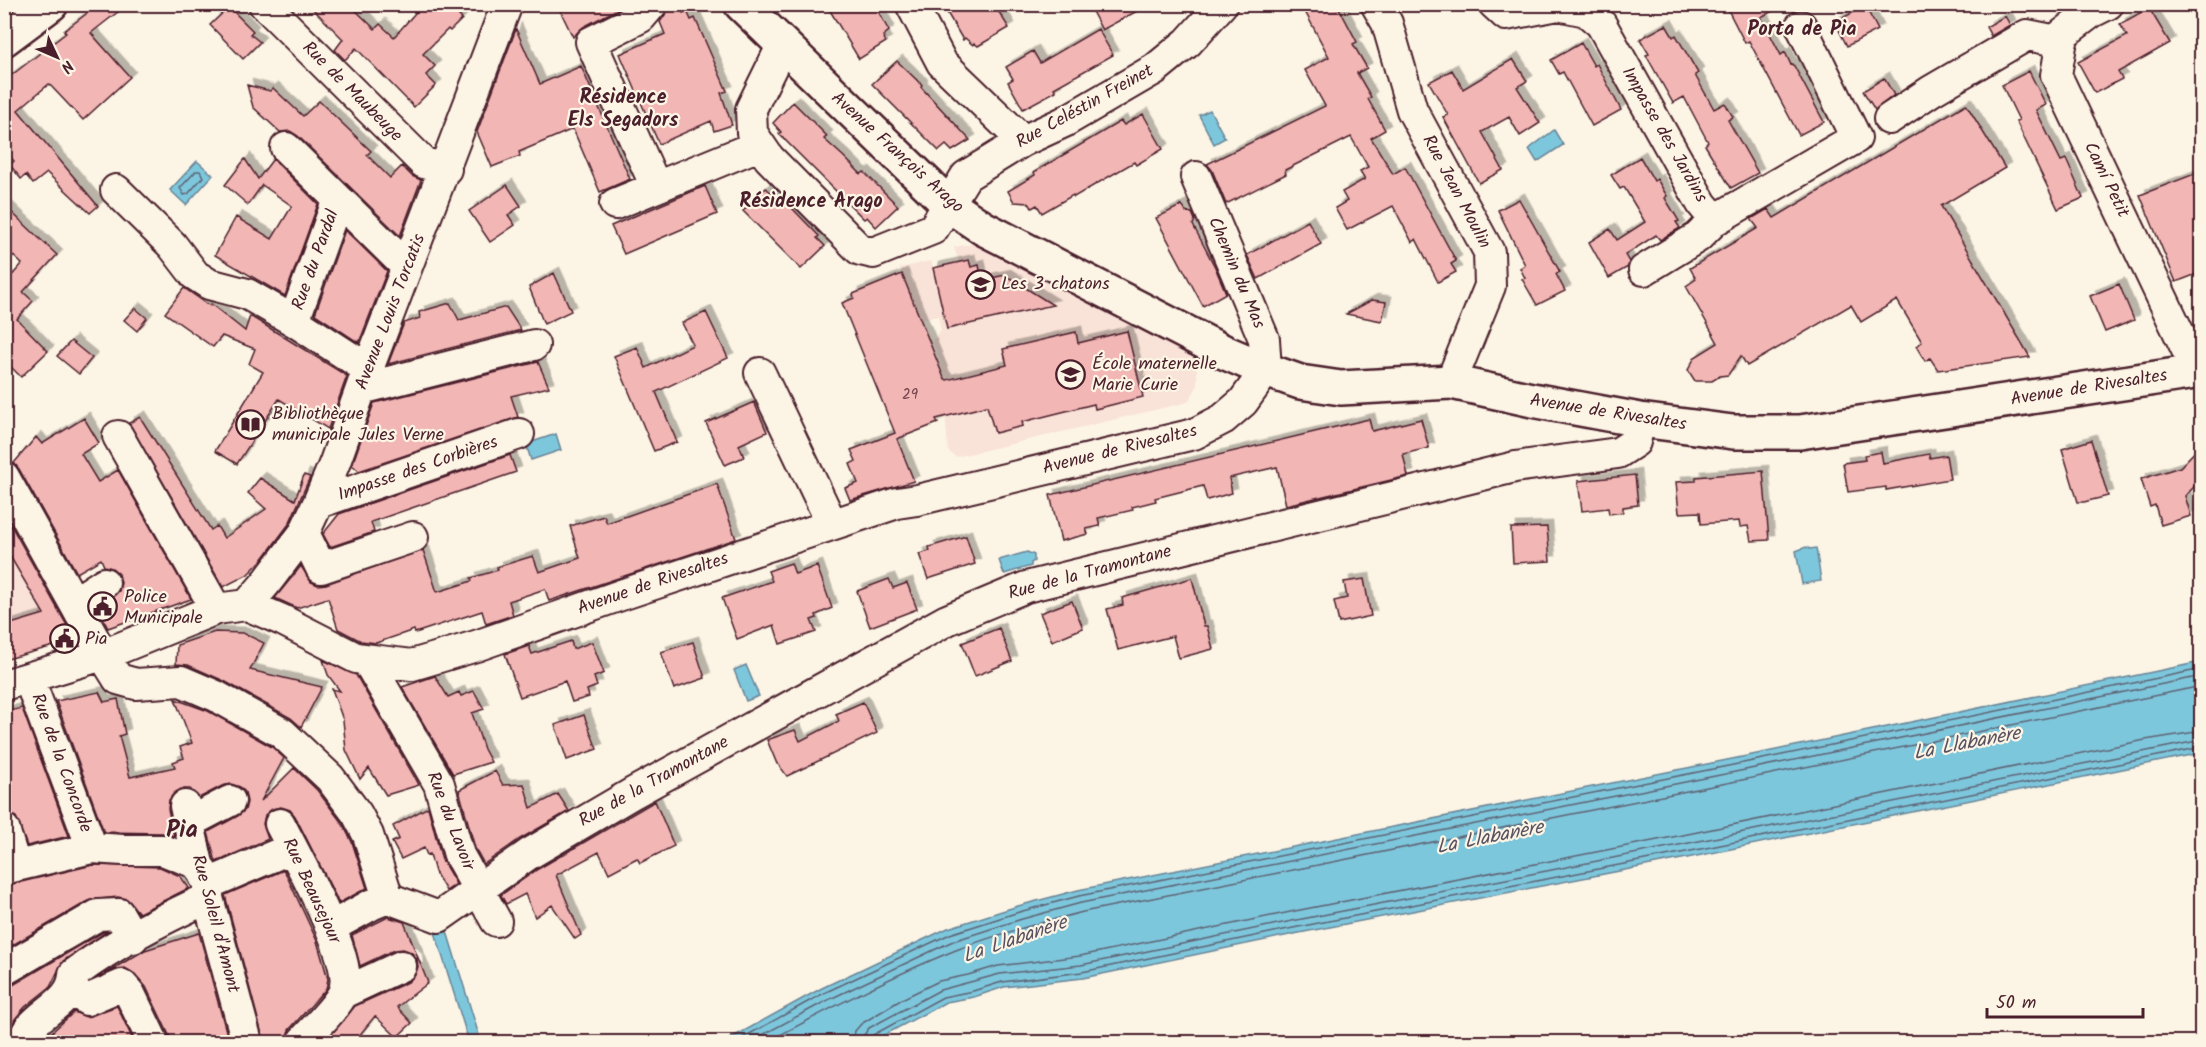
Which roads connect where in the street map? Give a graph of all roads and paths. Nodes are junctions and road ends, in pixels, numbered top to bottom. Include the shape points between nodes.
1 (51, 4) edge
2 (264, 4) edge
3 (507, 4) edge
4 (741, 4) edge
5 (911, 4) edge
6 (1376, 4) edge
7 (1494, 4) edge
8 (2108, 4) edge
9 (1207, 9) edge
10 (646, 11) edge
11 (1801, 26) dead end
12 (4, 39) edge
13 (2062, 42) junction
14 (782, 46) junction
15 (1889, 119) dead end
16 (1023, 141) junction
17 (759, 145) junction
18 (286, 148) dead end
19 (446, 169) junction
20 (1196, 177) dead end
21 (656, 187) junction
22 (116, 190) dead end
23 (338, 199) junction
24 (615, 204) dead end
25 (949, 205) junction
26 (1715, 220) junction
27 (408, 267) junction
28 (1644, 270) dead end
29 (294, 321) junction
30 (534, 345) dead end
31 (1266, 370) junction
32 (2200, 371) edge
33 (760, 373) dead end
34 (365, 379) junction
35 (1451, 382) junction
36 (1640, 420) junction
37 (519, 434) dead end
38 (118, 436) dead end
39 (4, 477) edge
40 (318, 503) junction
41 (832, 524) junction
42 (304, 533) junction
43 (413, 537) dead end
44 (104, 583) dead end
45 (75, 602) junction
46 (247, 604) junction
47 (216, 609) junction
48 (103, 655) junction
49 (361, 659) junction
50 (17, 682) edge
51 (229, 798) dead end
52 (4, 829) edge
53 (92, 848) junction
54 (10, 867) edge
55 (204, 882) junction
56 (479, 891) junction
57 (388, 898) junction
58 (496, 921) dead end
59 (126, 926) junction
60 (331, 927) junction
61 (401, 966) dead end
62 (4, 970) edge
63 (71, 993) junction
64 (343, 993) junction
65 (29, 1038) edge
66 (153, 1042) edge
67 (247, 1042) edge
68 (302, 1042) edge

1 - 12 main road
2 - 19 street, Rue de Maubeuge via 424,163
3 - 19 street, Avenue Louis Torcatis
4 - 14 main road, Avenue François Arago
5 - 16 street via 942,63
6 - 35 street, Rue Jean Moulin via 1387,23 1412,110 1489,252 1490,286
7 - 26 street, Impasse des Jardins via 1506,15 1558,5 1586,12 1601,24 1702,204
8 - 13 street via 2063,34
9 - 16 street, Rue Celéstin Freinet via 1188,42 1155,69
10 - 21 street via 591,42
11 - 26 street, Impasse des Jardins via 1856,138
13 - 15 street via 2027,35
13 - 32 street, Camí Petit via 2056,75
14 - 17 street via 751,109 752,133
14 - 25 main road, Avenue François Arago
16 - 25 street, Rue Celéstin Freinet via 966,176
17 - 21 street
17 - 25 street, Rue Celéstin Freinet via 860,250 873,253 933,229
18 - 23 street
19 - 27 street, Avenue Louis Torcatis
20 - 31 street, Chemin du Mas via 1264,339
21 - 24 street
22 - 29 street via 172,245 195,275 209,284 247,294
23 - 27 street
23 - 29 street, Rue du Pardal
25 - 31 main road, Avenue François Arago via 983,228
26 - 28 street via 1698,237
27 - 34 street, Avenue Louis Torcatis
29 - 34 street
30 - 34 street
31 - 35 main road, Avenue de Rivesaltes via 1300,382 1341,388
31 - 41 street, Avenue de Rivesaltes via 1243,402 1223,419 1194,434 897,503
32 - 36 main road, Avenue de Rivesaltes via 1800,432 1732,432
33 - 41 street
34 - 40 street, Avenue Louis Torcatis
35 - 36 main road, Avenue de Rivesaltes
36 - 56 street, Rue de la Tramontane via 1635,442 1618,453 1515,467 1026,587 947,620 664,776 529,854
37 - 40 street, Impasse des Corbières
38 - 47 street
39 - 45 street
40 - 42 street, Avenue Louis Torcatis
41 - 49 street, Avenue de Rivesaltes via 465,649 412,664
42 - 43 street via 321,568
42 - 46 street, Avenue Louis Torcatis
44 - 45 street
45 - 48 street
46 - 47 street
46 - 49 street
47 - 48 street
48 - 50 street
48 - 57 street via 118,679 136,684 181,681 282,733 330,778 357,814 368,835
49 - 56 street, Rue du Lavoir via 439,784 459,855
50 - 53 street, Rue de la Concorde
51 - 55 street, Rue Soleil d'Amont via 187,814
52 - 54 street
53 - 54 street
53 - 55 street via 163,850
55 - 59 street via 165,918
55 - 60 street, Rue Beausejour via 286,836
55 - 67 street, Rue Soleil d'Amont
56 - 57 street, Rue de la Tramontane via 439,918
56 - 58 street, Rue du Lavoir
57 - 60 street
59 - 62 street via 98,915
59 - 63 street
60 - 64 street, Rue Beausejour via 346,975
61 - 64 street
63 - 65 street
63 - 66 street via 122,985
64 - 68 street

